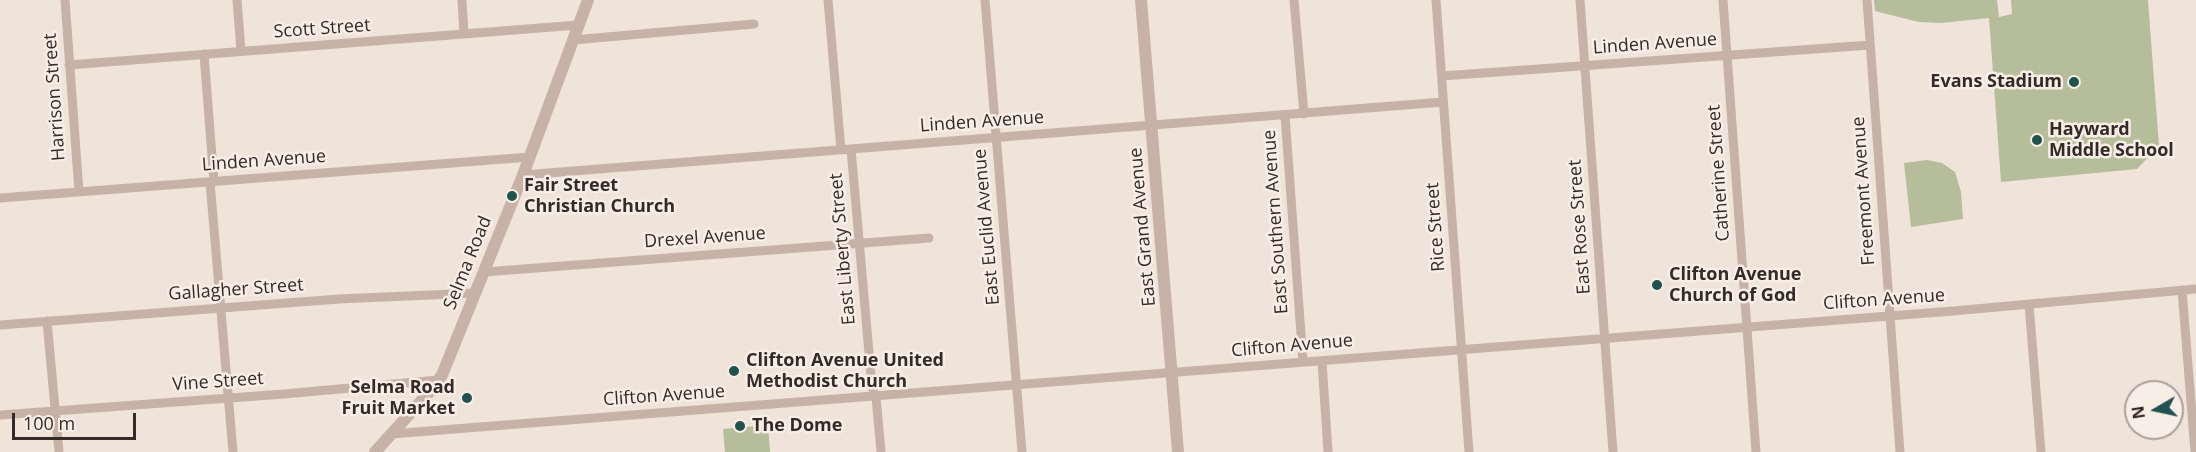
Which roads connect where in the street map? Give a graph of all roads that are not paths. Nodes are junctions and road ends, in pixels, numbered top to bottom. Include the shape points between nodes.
1 (64, 0) edge
2 (237, 0) edge
3 (462, 0) edge
4 (588, 0) edge
5 (828, 0) edge
6 (984, 0) edge
7 (1141, 0) edge
8 (1294, 0) edge
9 (1436, 0) edge
10 (1580, 0) edge
11 (1723, 0) edge
12 (1867, 0) edge
13 (754, 24) dead end
14 (578, 25) junction
15 (464, 34) junction
16 (573, 39) junction
17 (1870, 45) junction
18 (241, 51) junction
19 (204, 54) junction
20 (1727, 55) junction
21 (69, 65) junction
22 (1585, 66) junction
23 (1442, 76) junction
24 (1443, 102) junction
25 (1304, 114) junction
26 (1285, 116) junction
27 (1152, 126) junction
28 (997, 138) junction
29 (846, 150) junction
30 (530, 157) junction
31 (523, 175) junction
32 (212, 182) junction
33 (79, 192) junction
34 (0, 198) edge
35 (929, 238) dead end
36 (859, 243) junction
37 (484, 272) junction
38 (2196, 289) edge
39 (2182, 290) junction
40 (475, 293) junction
41 (2029, 304) junction
42 (221, 308) junction
43 (1890, 316) junction
44 (48, 321) junction
45 (0, 325) edge
46 (1747, 327) junction
47 (1605, 337) junction
48 (1461, 349) junction
49 (1322, 361) junction
50 (1303, 362) junction
51 (1173, 373) junction
52 (438, 380) junction
53 (1016, 386) junction
54 (876, 397) junction
55 (228, 398) junction
56 (55, 411) junction
57 (0, 415) edge
58 (390, 434) junction
59 (59, 452) edge
60 (233, 452) edge
61 (375, 452) edge
62 (881, 452) edge
63 (1022, 452) edge
64 (1178, 452) edge
65 (1328, 452) edge
66 (1469, 452) edge
67 (1613, 452) edge
68 (1756, 452) edge
69 (1900, 452) edge
70 (2041, 452) edge
71 (2195, 452) edge

1 - 21 street, Harrison Street
2 - 18 street
3 - 15 street
4 - 14 street, Selma Road
5 - 29 street, East Liberty Street
6 - 28 street, East Euclid Avenue
7 - 27 street, East Grand Avenue
8 - 25 street
9 - 23 street, Rice Street
10 - 22 street, East Rose Street
11 - 20 street, Catherine Street
12 - 17 street, Freemont Avenue
13 - 16 street
14 - 15 street, Scott Street
14 - 16 street, Selma Road
15 - 18 street, Scott Street
16 - 30 street, Selma Road
17 - 20 street, Linden Avenue
17 - 43 street, Freemont Avenue
18 - 19 street, Scott Street
19 - 21 street, Scott Street
19 - 32 street
20 - 22 street, Linden Avenue
20 - 46 street, Catherine Street
21 - 33 street, Harrison Street
22 - 23 street, Linden Avenue
22 - 47 street, East Rose Street
23 - 24 street, Rice Street
24 - 25 street, Linden Avenue
24 - 48 street, Rice Street
25 - 26 street, Linden Avenue
26 - 27 street, Linden Avenue
26 - 50 street, East Southern Avenue
27 - 28 street, Linden Avenue
27 - 51 street, East Grand Avenue
28 - 29 street, Linden Avenue
28 - 53 street, East Euclid Avenue
29 - 31 street, Linden Avenue
29 - 36 street, East Liberty Street
30 - 31 street, Selma Road
30 - 32 street, Linden Avenue
31 - 37 street, Selma Road
32 - 33 street, Linden Avenue
32 - 42 street
33 - 34 street, Linden Avenue
35 - 36 street, Drexel Avenue
36 - 37 street, Drexel Avenue
36 - 54 street, East Liberty Street
37 - 40 street, Selma Road
38 - 39 street, Clifton Avenue
39 - 41 street, Clifton Avenue
39 - 71 street
40 - 42 street, Gallagher Street
40 - 52 street, Selma Road
41 - 43 street, Clifton Avenue
41 - 70 street
42 - 44 street, Gallagher Street
42 - 55 street
43 - 46 street, Clifton Avenue
43 - 69 street, Freemont Avenue
44 - 45 street, Gallagher Street
44 - 56 street
46 - 47 street, Clifton Avenue
46 - 68 street, Catherine Street
47 - 48 street, Clifton Avenue
47 - 67 street, East Rose Street
48 - 49 street, Clifton Avenue
48 - 66 street, Rice Street
49 - 50 street, Clifton Avenue
49 - 65 street
50 - 51 street, Clifton Avenue
51 - 53 street, Clifton Avenue
51 - 64 street, East Grand Avenue
52 - 55 street, Vine Street
52 - 58 street, Selma Road
53 - 54 street, Clifton Avenue
53 - 63 street, East Euclid Avenue
54 - 58 street, Clifton Avenue
54 - 62 street, East Liberty Street
55 - 56 street, Vine Street
55 - 60 street
56 - 57 street, Vine Street
56 - 59 street
58 - 61 street, Selma Road

